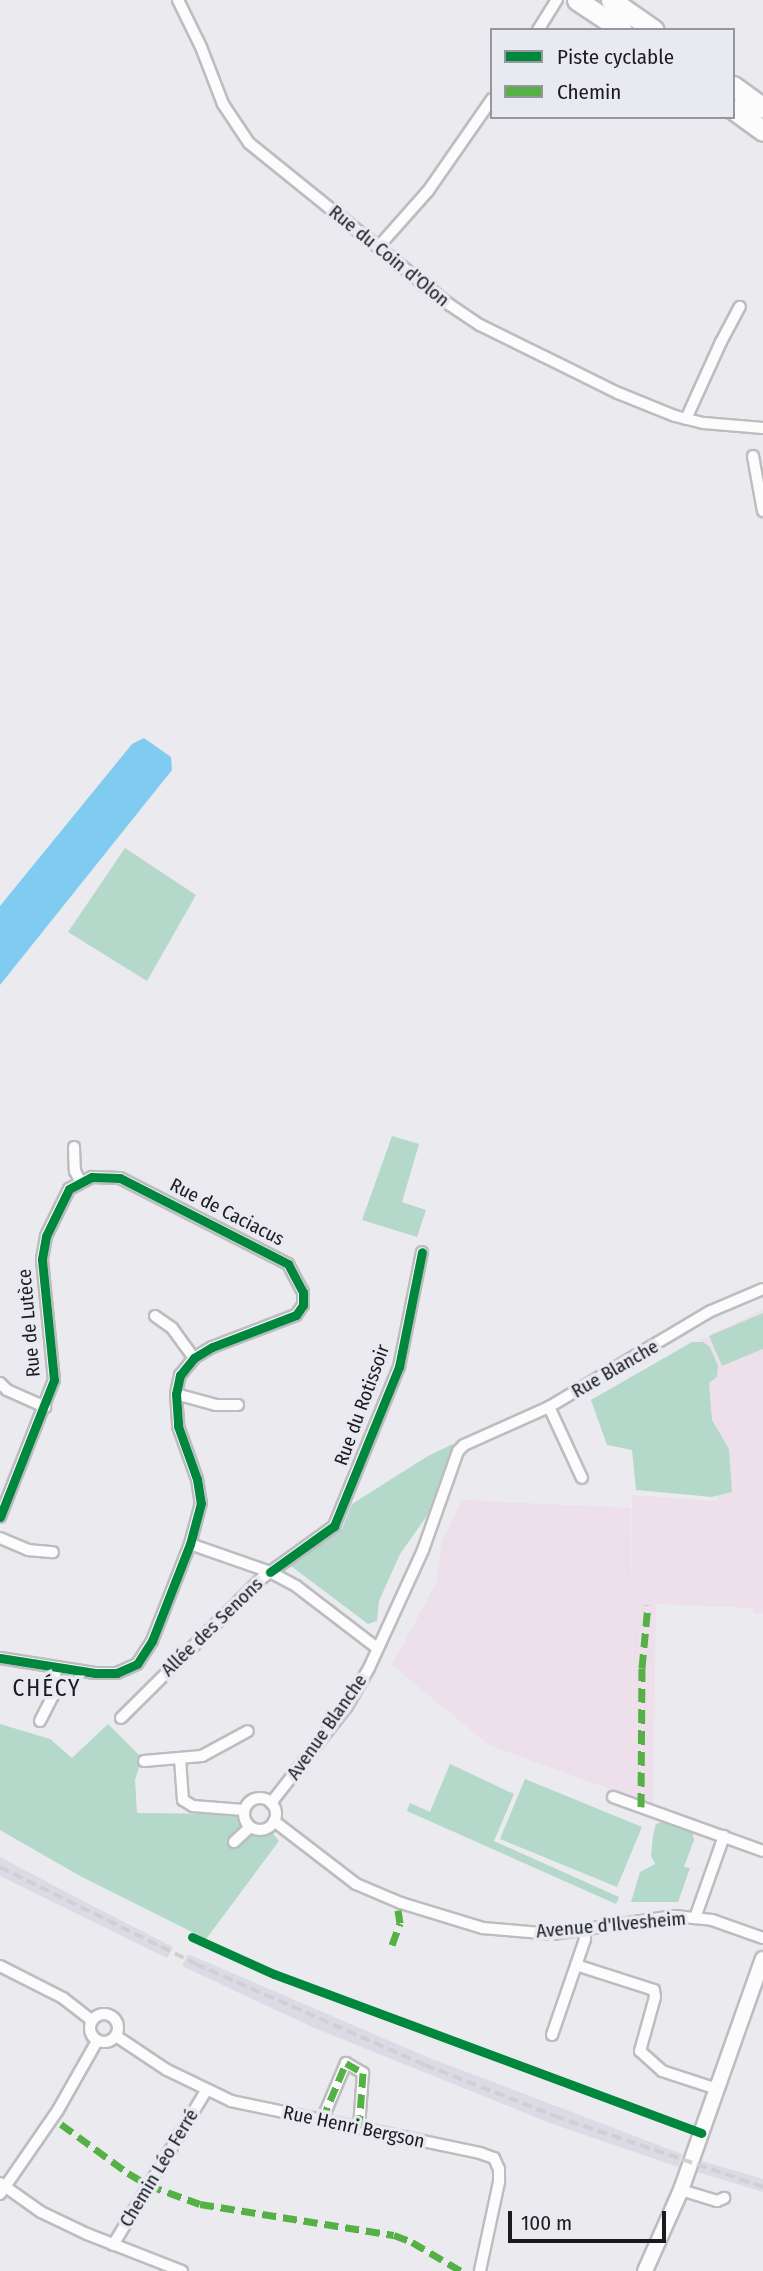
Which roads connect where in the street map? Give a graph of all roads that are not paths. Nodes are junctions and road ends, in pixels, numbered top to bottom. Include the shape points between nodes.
1 (178, 0) edge
2 (558, 0) edge
3 (577, 0) edge
4 (611, 0) edge
5 (539, 28) edge
6 (619, 28) edge
7 (651, 28) edge
8 (735, 87) edge
9 (490, 102) edge
10 (763, 108) edge
11 (735, 110) edge
12 (763, 131) edge
13 (380, 245) junction
14 (740, 307) dead end
15 (686, 419) junction
16 (763, 428) edge
17 (752, 456) dead end
18 (763, 511) edge
19 (74, 1147) dead end
20 (80, 1181) junction
21 (422, 1252) dead end
22 (763, 1289) edge
23 (155, 1316) dead end
24 (194, 1357) junction
25 (0, 1382) edge
26 (176, 1394) junction
27 (238, 1405) dead end
28 (45, 1407) junction
29 (549, 1407) junction
30 (464, 1445) joint
31 (582, 1478) dead end
32 (0, 1517) edge
33 (0, 1538) edge
34 (190, 1544) junction
35 (53, 1552) dead end
36 (270, 1572) junction
37 (377, 1648) junction
38 (0, 1658) edge
39 (56, 1668) junction
40 (121, 1718) dead end
41 (40, 1721) dead end
42 (248, 1731) dead end
43 (180, 1759) junction
44 (144, 1761) dead end
45 (613, 1797) dead end
46 (271, 1803) junction
47 (238, 1810) junction
48 (274, 1821) junction
49 (250, 1827) junction
50 (724, 1836) junction
51 (234, 1842) dead end
52 (763, 1851) edge
53 (695, 1918) junction
54 (584, 1932) junction
55 (763, 1938) edge
56 (763, 1959) edge
57 (576, 1965) junction
58 (0, 1966) edge
59 (92, 2020) junction
60 (552, 2035) dead end
61 (116, 2036) junction
62 (97, 2041) junction
63 (717, 2089) junction
64 (206, 2091) junction
65 (321, 2120) junction
66 (359, 2128) junction
67 (2, 2188) edge
68 (681, 2190) junction
69 (723, 2199) dead end
70 (113, 2245) junction
71 (182, 2271) edge
72 (480, 2271) edge
73 (645, 2271) edge

1 - 13 street, Rue du Coin d'Olon via 223,104 249,143
2 - 5 street
3 - 6 highway
4 - 7 highway
8 - 10 highway
9 - 13 street via 428,191
11 - 12 highway
13 - 15 street, Rue du Coin d'Olon via 413,277 480,325 618,393
14 - 15 street
15 - 16 street, Rue du Coin d'Olon
17 - 18 street
19 - 20 street
20 - 24 street, Rue de Caciacus via 99,1175 120,1178 276,1256 295,1272 304,1298 296,1315
20 - 28 street, Rue de Lutèce via 63,1197 42,1249 54,1367
21 - 36 street, Rue du Rotissoir via 399,1367 334,1526
22 - 29 street, Rue Blanche via 711,1311
23 - 24 street via 172,1328
24 - 26 street via 180,1375
25 - 28 street via 7,1390
26 - 27 street via 216,1405
26 - 34 street via 178,1426 201,1503
28 - 32 street, Rue de Lutèce
29 - 30 street, Rue Blanche
29 - 31 street
30 - 37 street, Avenue Blanche
33 - 35 street via 28,1550
34 - 36 street
34 - 39 street via 152,1641 137,1664 117,1673
36 - 37 street, Allée des Senons via 296,1586
36 - 40 street, Allée des Senons
37 - 46 street, Avenue Blanche via 347,1706
38 - 39 street
39 - 41 street via 53,1696
42 - 43 street via 207,1754
43 - 44 street
43 - 47 street via 183,1800 193,1806
45 - 50 street
46 - 47 street via 258,1798
46 - 48 street
47 - 49 street
48 - 49 street via 261,1830
48 - 54 street, Avenue d'Ilvesheim via 356,1884 401,1903 507,1932
49 - 51 street
50 - 52 street
50 - 53 street
53 - 54 street, Avenue d'Ilvesheim via 658,1918
53 - 55 street, Avenue d'Ilvesheim
54 - 57 street
56 - 63 street
57 - 60 street
57 - 63 street via 654,1990 656,1997 640,2051 662,2071
58 - 59 street via 63,1998
59 - 61 street via 99,2014 111,2016 118,2027
59 - 62 street via 89,2029
61 - 62 street
61 - 64 street, Rue Henri Bergson
62 - 67 street via 58,2110
63 - 68 street
64 - 65 street, Rue Henri Bergson via 231,2101
64 - 70 street, Chemin Léo Ferré
65 - 66 street, Rue Henri Bergson
65 - 66 street via 346,2063 363,2073
66 - 72 street, Rue Henri Bergson via 494,2158 499,2182
67 - 70 street via 41,2212
68 - 69 street
68 - 73 street
70 - 71 street

